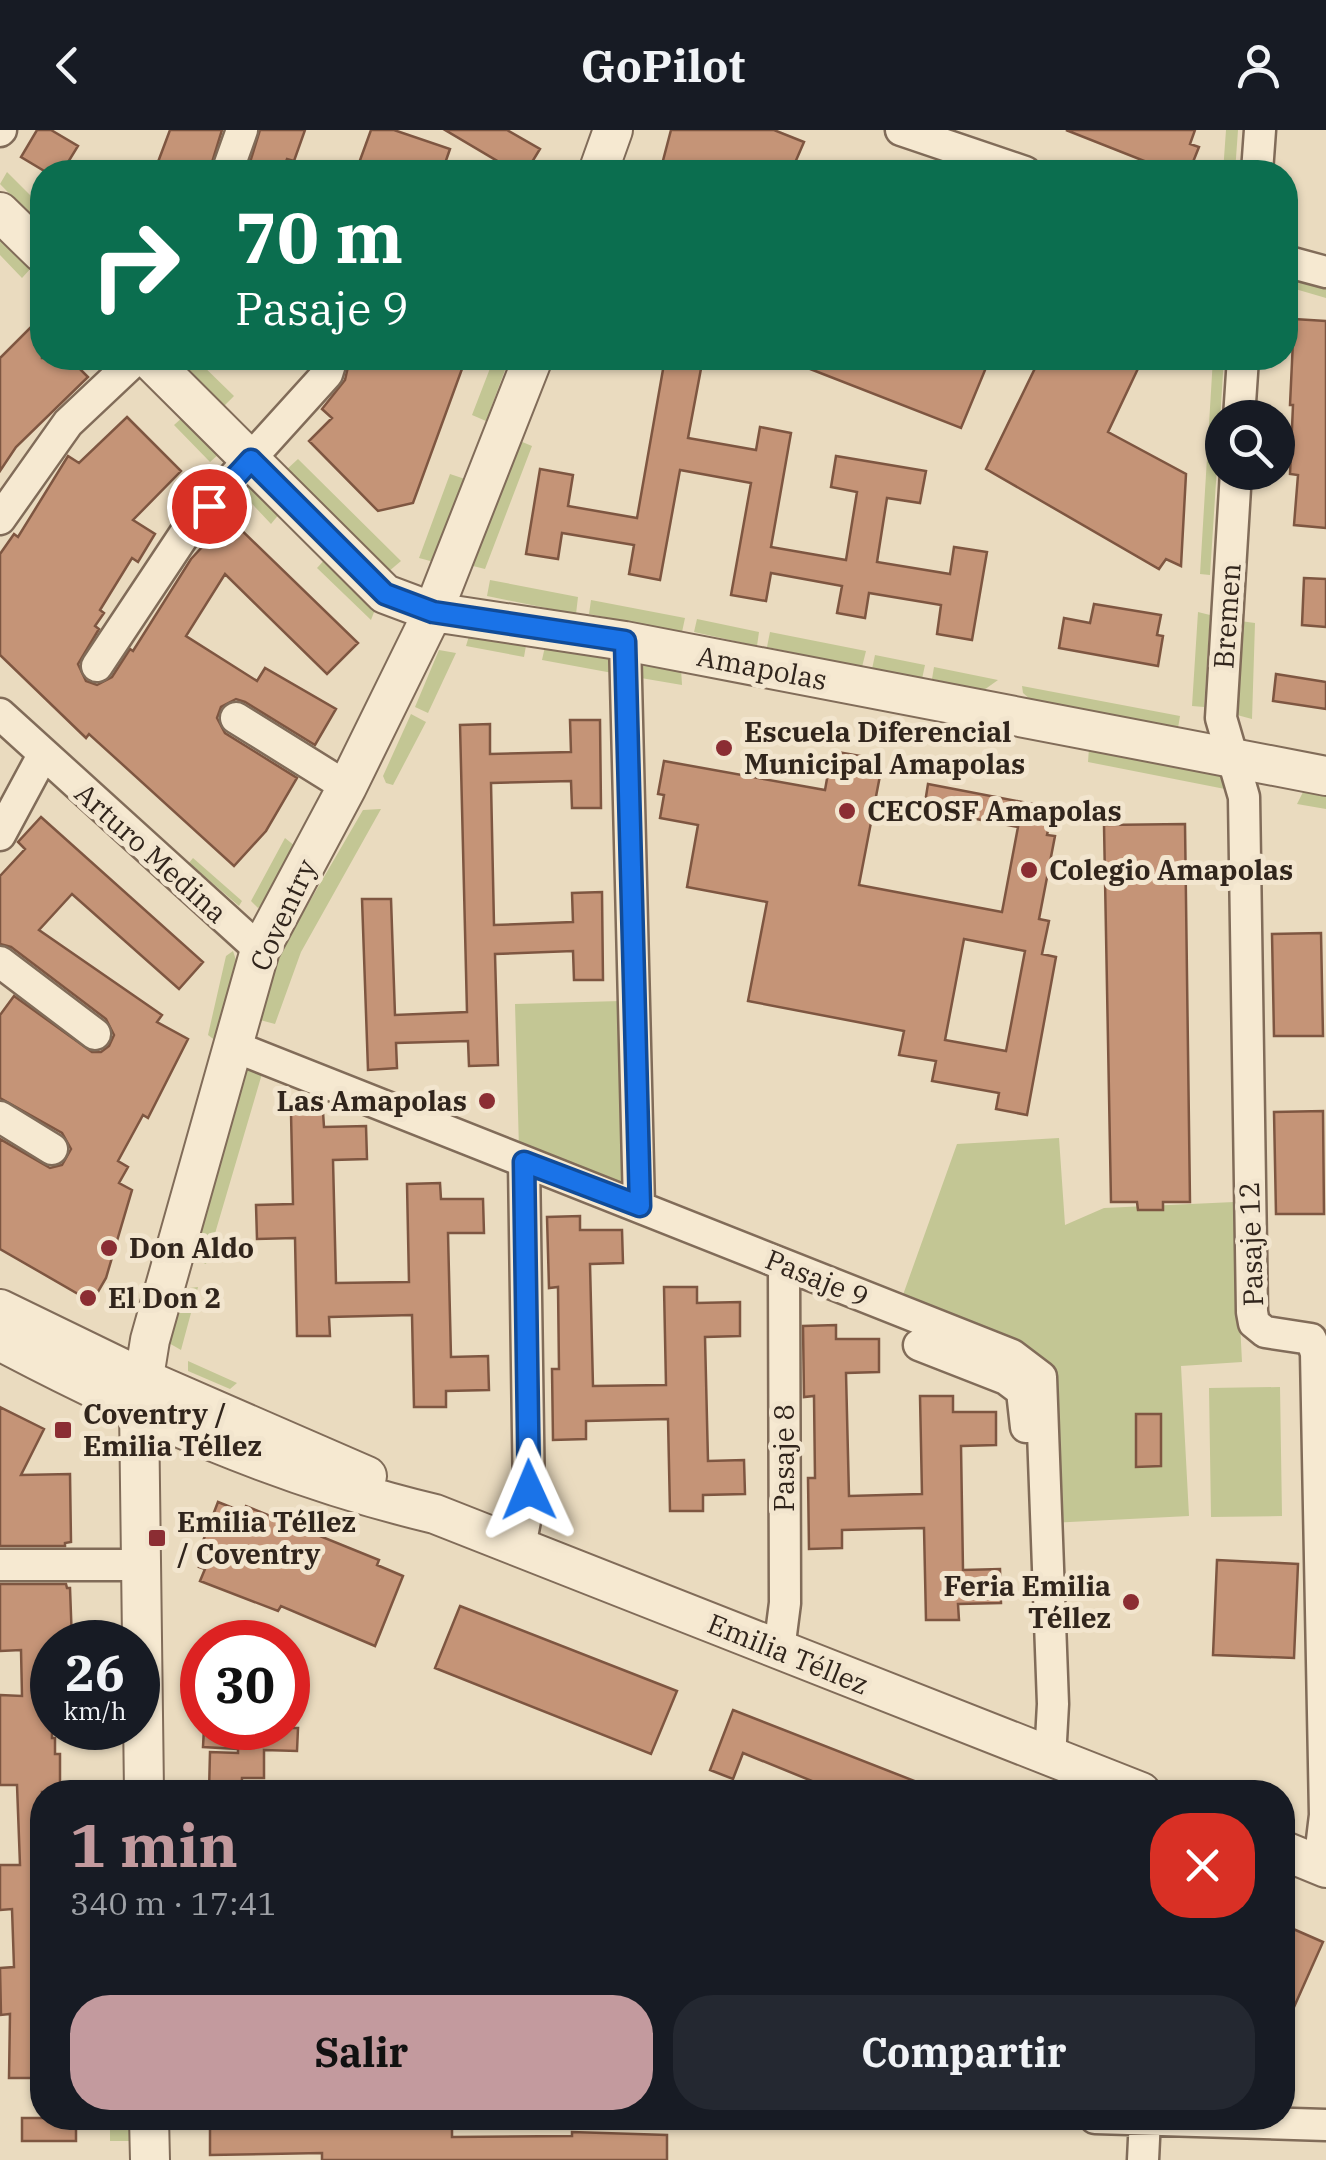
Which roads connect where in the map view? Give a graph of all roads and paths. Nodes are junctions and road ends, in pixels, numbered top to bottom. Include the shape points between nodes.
1 (242, 130) edge
2 (901, 130) edge
3 (1260, 130) edge
4 (609, 132) edge
5 (231, 160) edge
6 (601, 160) edge
7 (990, 160) edge
8 (1258, 160) edge
9 (0, 212) edge
10 (30, 242) edge
11 (1298, 264) edge
12 (1326, 272) edge
13 (124, 370) edge
14 (160, 370) edge
15 (328, 370) edge
16 (529, 370) edge
17 (1242, 370) edge
18 (1240, 400) edge
19 (251, 460) junction
20 (1235, 490) edge
21 (0, 518) edge
22 (433, 612) junction
23 (625, 641) junction
24 (96, 666) dead end
25 (0, 714) edge
26 (236, 718) dead end
27 (43, 755) junction
28 (1233, 758) junction
29 (1326, 776) edge
30 (348, 787) junction
31 (0, 835) edge
32 (260, 950) junction
33 (0, 962) edge
34 (95, 1034) dead end
35 (233, 1046) junction
36 (0, 1116) edge
37 (52, 1149) dead end
38 (524, 1162) junction
39 (640, 1206) junction
40 (784, 1266) junction
41 (0, 1310) edge
42 (0, 1341) edge
43 (919, 1345) dead end
44 (141, 1393) junction
45 (1322, 1474) edge
46 (520, 1547) junction
47 (0, 1564) edge
48 (141, 1565) junction
49 (778, 1650) junction
50 (1323, 1678) edge
51 (1039, 1754) junction
52 (144, 1780) edge
53 (1109, 1780) edge
54 (1295, 1855) edge
55 (1322, 1866) edge
56 (1295, 2124) edge
57 (1326, 2125) edge
58 (149, 2130) edge
59 (1145, 2130) edge
60 (150, 2160) edge
61 (1144, 2160) edge

1 - 5 street
2 - 7 street
3 - 8 street
4 - 6 street
9 - 10 street
11 - 12 street
13 - 21 street via 68,424
14 - 19 street, Amapolas
15 - 19 street
16 - 22 street, Coventry
17 - 18 street
19 - 22 street, Amapolas via 385,594
19 - 24 street via 192,524
20 - 28 street, Bremen via 1221,718
22 - 23 street, Amapolas
22 - 30 street, Coventry
23 - 28 street, Amapolas
23 - 39 street
25 - 27 street, Arturo Medina
26 - 30 street
27 - 31 street
27 - 32 street, Arturo Medina
28 - 29 street, Amapolas
28 - 45 street, Pasaje 12 via 1244,797 1252,1312 1265,1332 1311,1339
30 - 32 street, Coventry
32 - 35 street, Coventry
33 - 34 street
35 - 38 street, Pasaje 9
35 - 44 street, Coventry
36 - 37 street
38 - 39 street, Pasaje 9
38 - 46 street via 530,1500
39 - 40 street, Pasaje 9
40 - 49 street, Pasaje 8 via 785,1604
40 - 51 street, Pasaje 9 via 1012,1355 1041,1377 1053,1704
41 - 44 street, Emilia Téllez
42 - 44 street, Emilia Téllez
43 - 51 street via 1022,1391
44 - 46 street, Emilia Téllez via 315,1451 435,1514
44 - 48 street, Coventry
45 - 50 street, Pasaje 12
46 - 49 street, Emilia Téllez
47 - 48 street
48 - 52 street, Coventry
49 - 51 street, Emilia Téllez
50 - 55 street, Pasaje 12
51 - 53 street, Emilia Téllez
54 - 55 street
56 - 57 street
58 - 60 street
59 - 61 street

